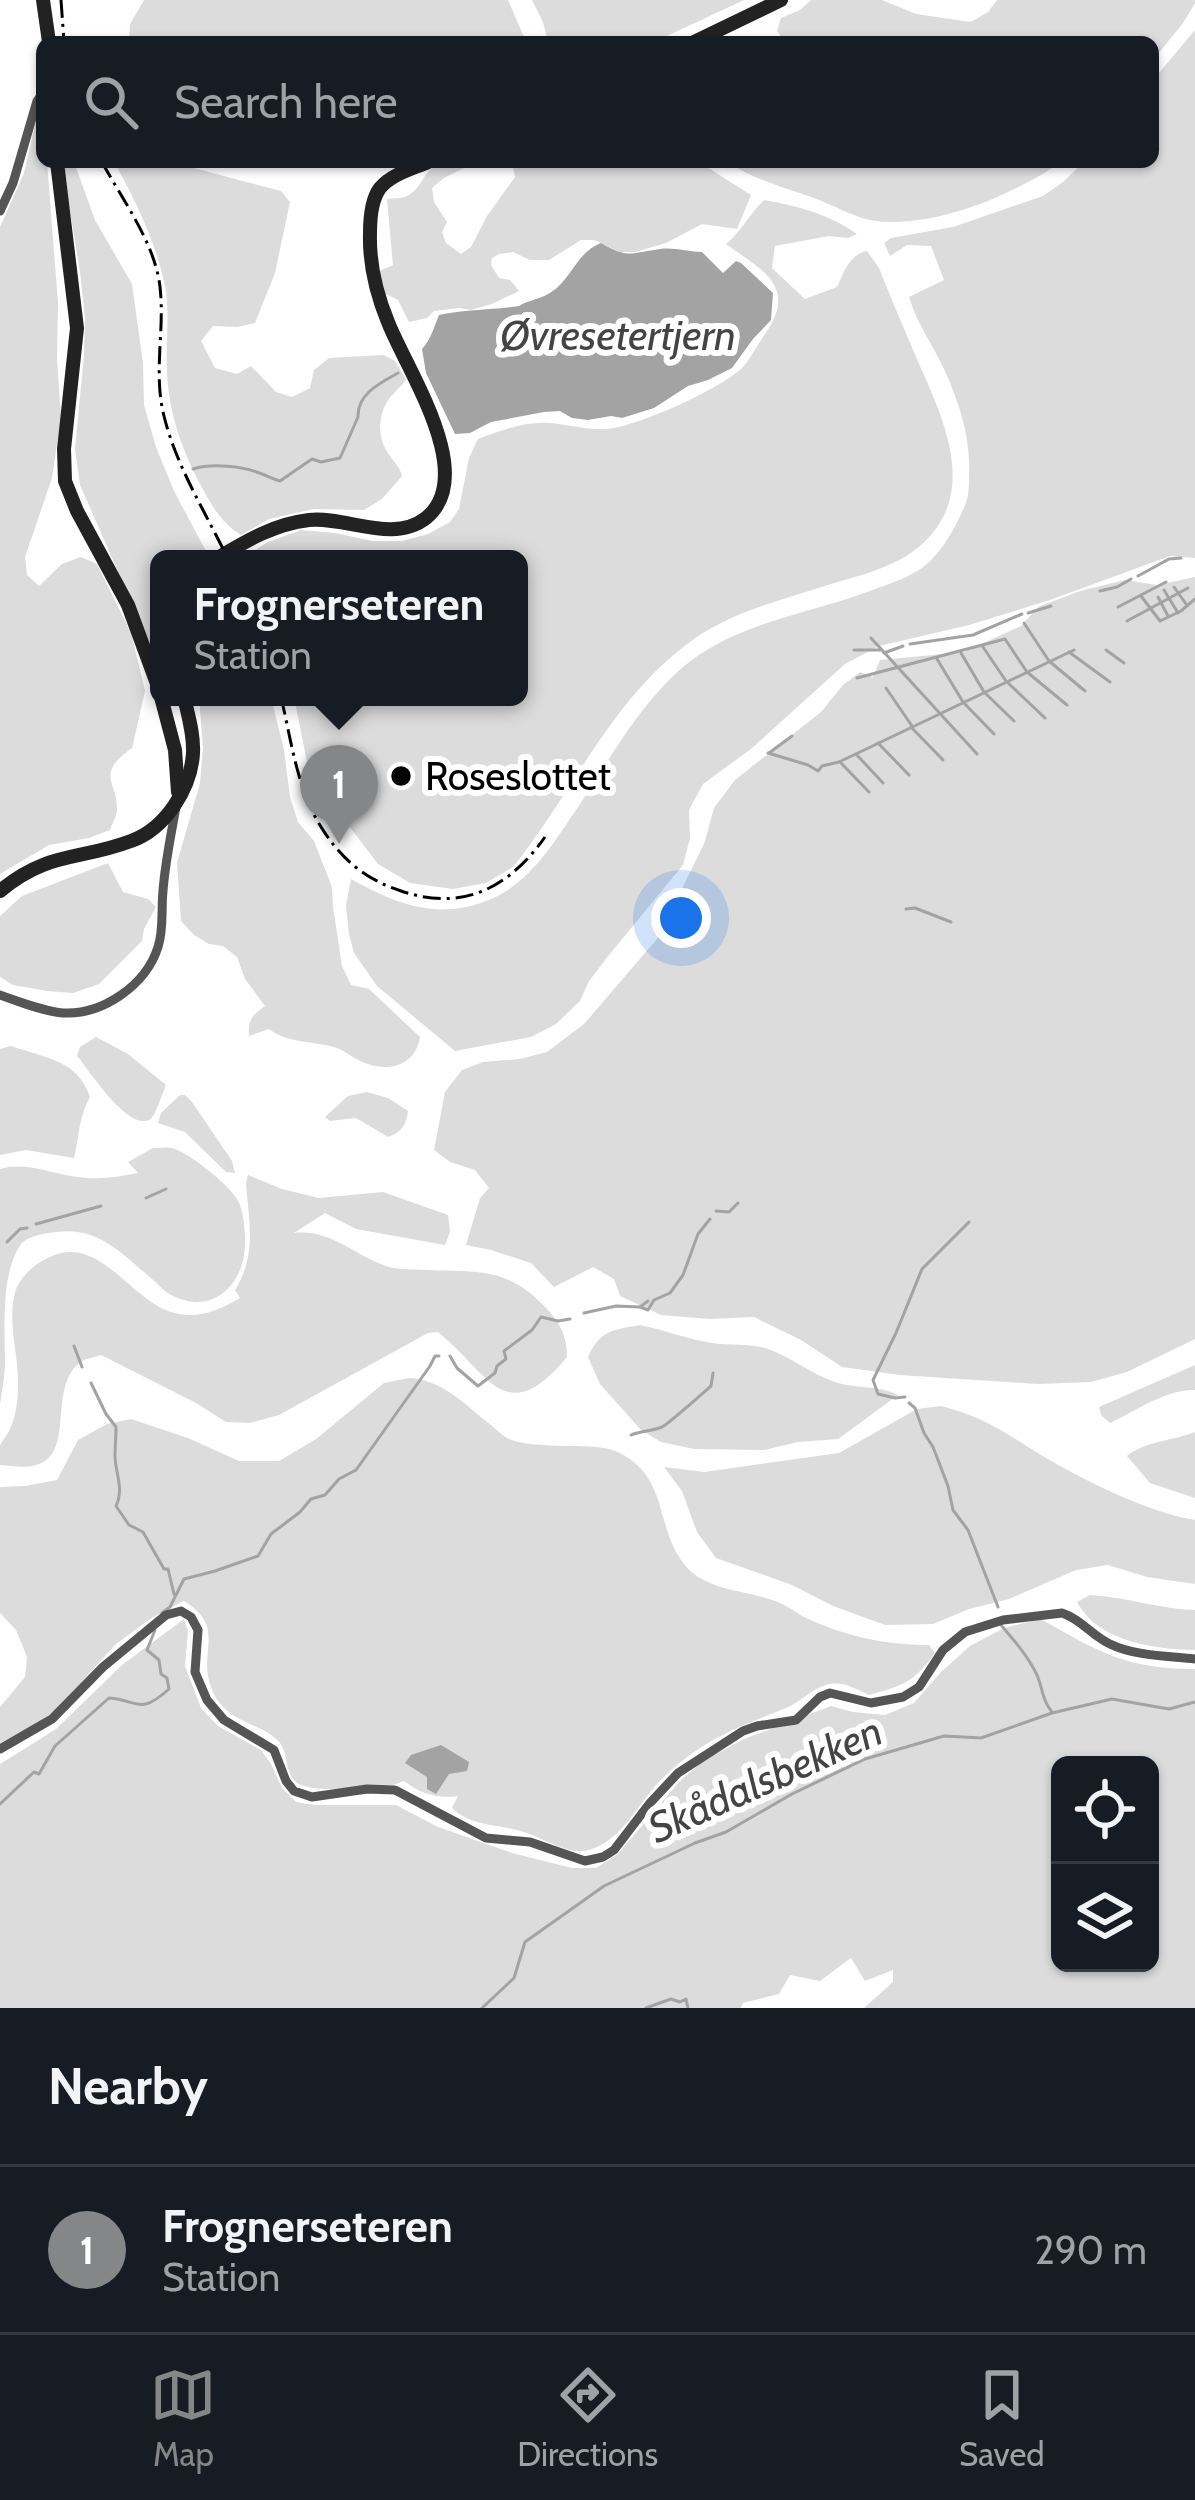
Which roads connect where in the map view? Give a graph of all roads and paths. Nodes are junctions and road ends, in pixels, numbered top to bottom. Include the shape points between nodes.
1 (43, 0) edge
2 (781, 0) edge
3 (49, 36) edge
4 (706, 36) edge
5 (36, 110) edge
6 (58, 168) edge
7 (414, 168) edge
8 (0, 212) edge
9 (231, 550) edge
10 (150, 666) edge
11 (163, 706) edge
12 (186, 706) edge
13 (178, 799) junction
14 (0, 891) edge
15 (0, 995) edge
16 (1195, 1659) edge
17 (0, 1748) edge

1 - 3 street
2 - 4 street
5 - 8 street
6 - 10 street via 77,328 65,481
7 - 9 street via 374,200 372,272 439,435 445,478 438,502 404,528 319,519 283,525
11 - 13 street
12 - 13 street via 193,754
13 - 14 street via 142,836 45,862
13 - 15 street via 160,943 137,981 102,1006 74,1013
16 - 17 street via 1118,1648 1062,1612 986,1624 947,1646 908,1695 878,1703 830,1693 796,1720 733,1736 678,1773 617,1847 590,1860 486,1838 394,1790 312,1797 294,1791 274,1750 206,1700 194,1672 198,1630 181,1611 125,1648 52,1719

